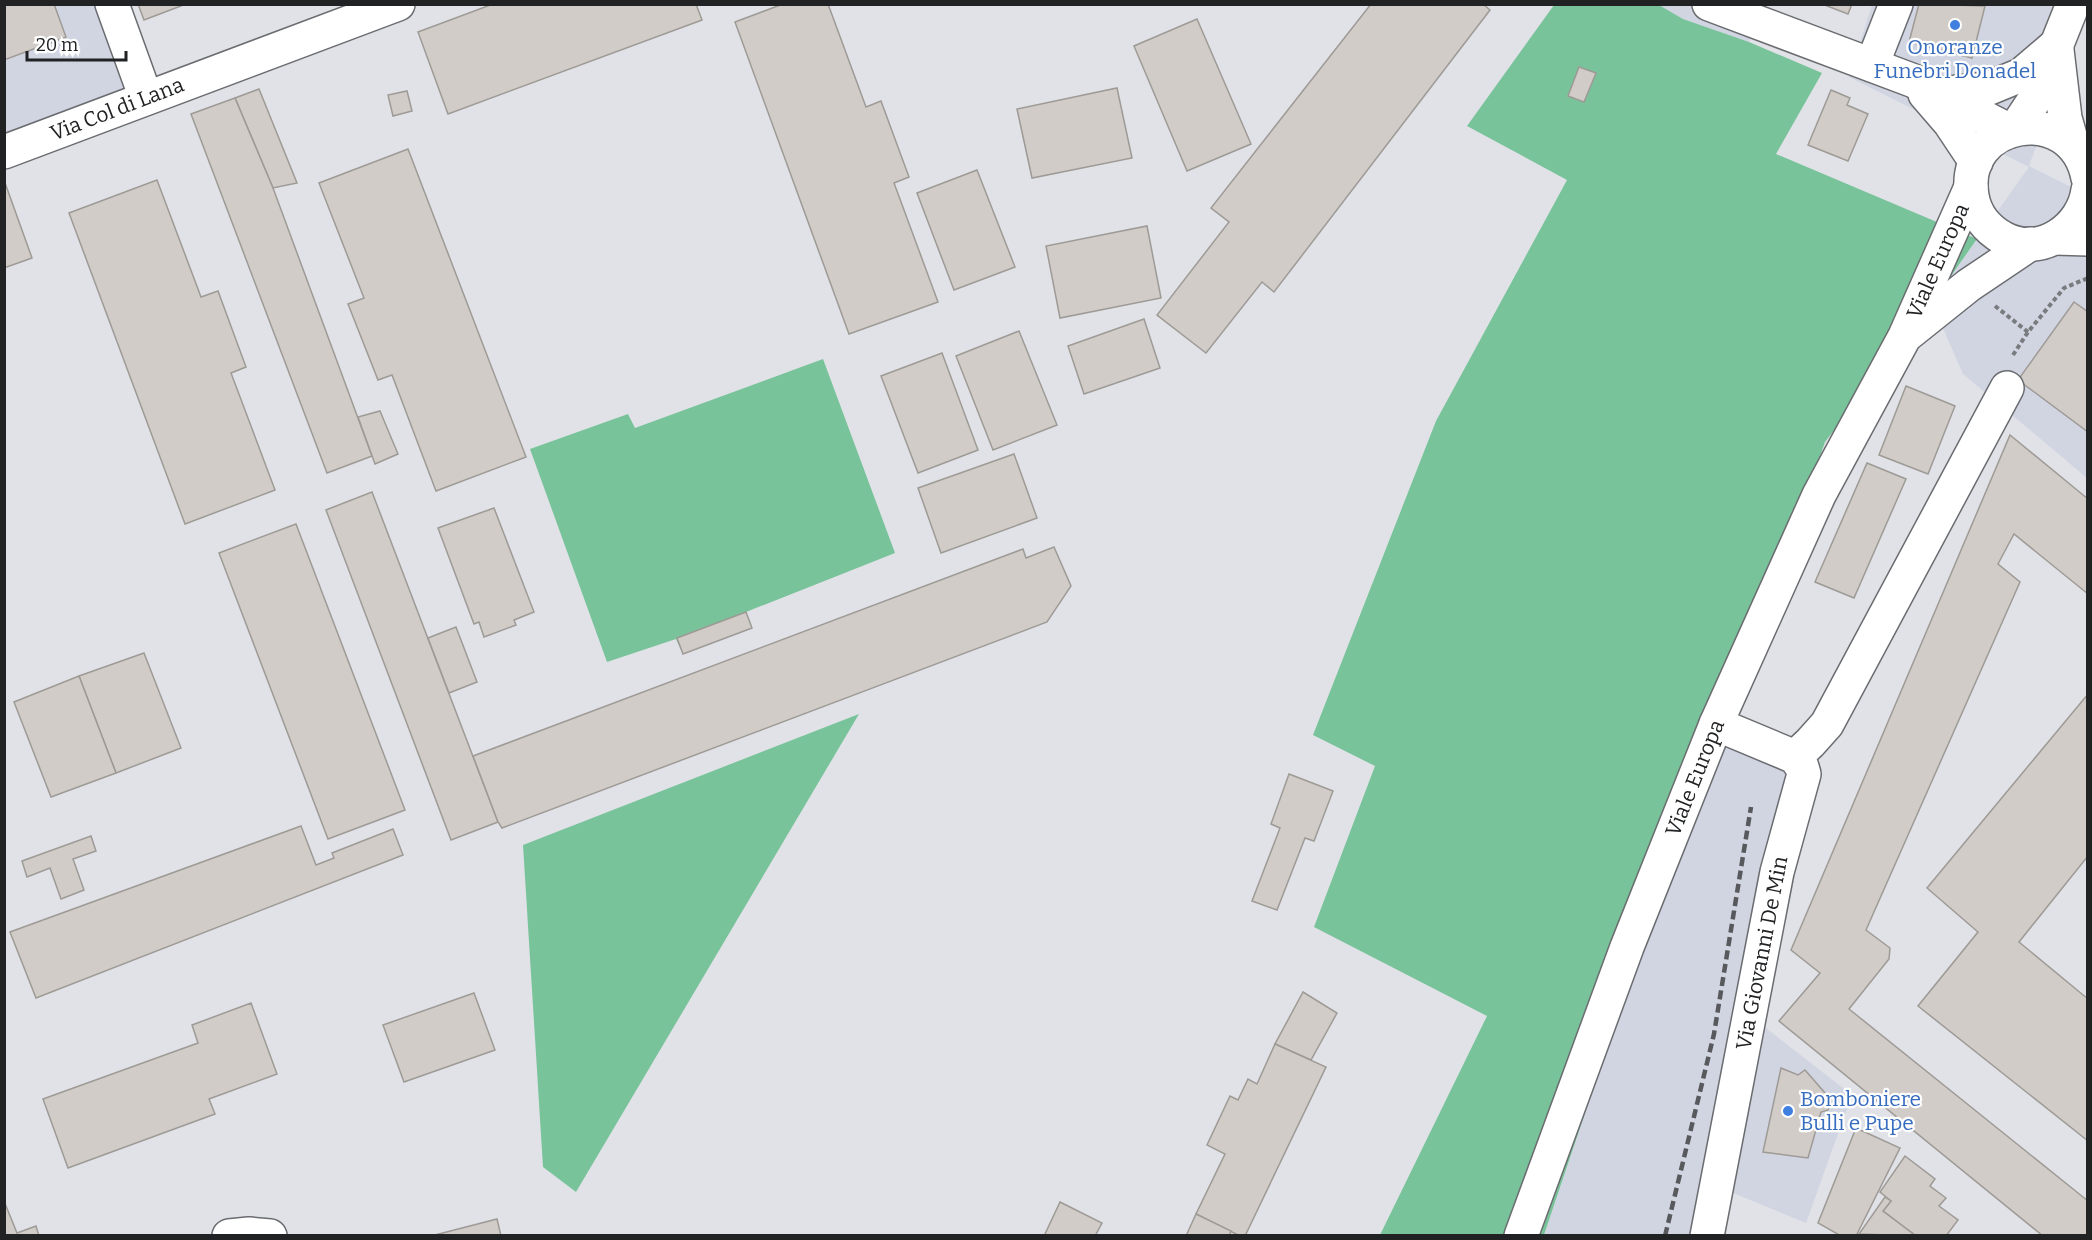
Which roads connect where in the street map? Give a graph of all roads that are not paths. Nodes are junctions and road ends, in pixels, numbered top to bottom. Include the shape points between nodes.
1 (112, 4) edge
2 (398, 4) edge
3 (1709, 4) edge
4 (1896, 4) edge
5 (2073, 4) edge
6 (2056, 45) junction
7 (1872, 65) junction
8 (1927, 88) junction
9 (146, 98) junction
10 (2013, 130) junction
11 (4, 152) edge
12 (2082, 162) edge
13 (1973, 174) junction
14 (2088, 190) edge
15 (2088, 239) edge
16 (2042, 241) junction
17 (1905, 336) junction
18 (2007, 388) dead end
19 (1716, 724) junction
20 (1795, 757) junction
21 (229, 1236) edge
22 (270, 1236) edge
23 (1521, 1236) edge
24 (1707, 1236) edge

1 - 9 main road
2 - 9 main road, Via Col di Lana
3 - 7 main road
4 - 7 main road
5 - 6 main road
6 - 8 main road via 2021,75 1987,89
6 - 10 main road via 2035,99
6 - 12 main road via 2065,118
7 - 8 main road
8 - 10 main road
8 - 13 main road via 1950,123
9 - 11 main road, Via Col di Lana
10 - 12 main road via 2025,127 2056,133
10 - 13 main road, Viale Europa via 1983,150
13 - 16 main road, Viale Europa via 1976,209 1989,228 2008,240
13 - 17 main road, Viale Europa
14 - 16 main road, Viale Europa via 2080,214 2065,232
15 - 16 main road
16 - 17 main road, Viale Europa via 1969,285
17 - 19 main road, Viale Europa via 1819,495
18 - 20 main road via 1827,723
19 - 20 main road
19 - 23 main road, Viale Europa
20 - 24 main road, Via Giovanni De Min via 1804,774 1802,785 1777,872
21 - 22 main road

